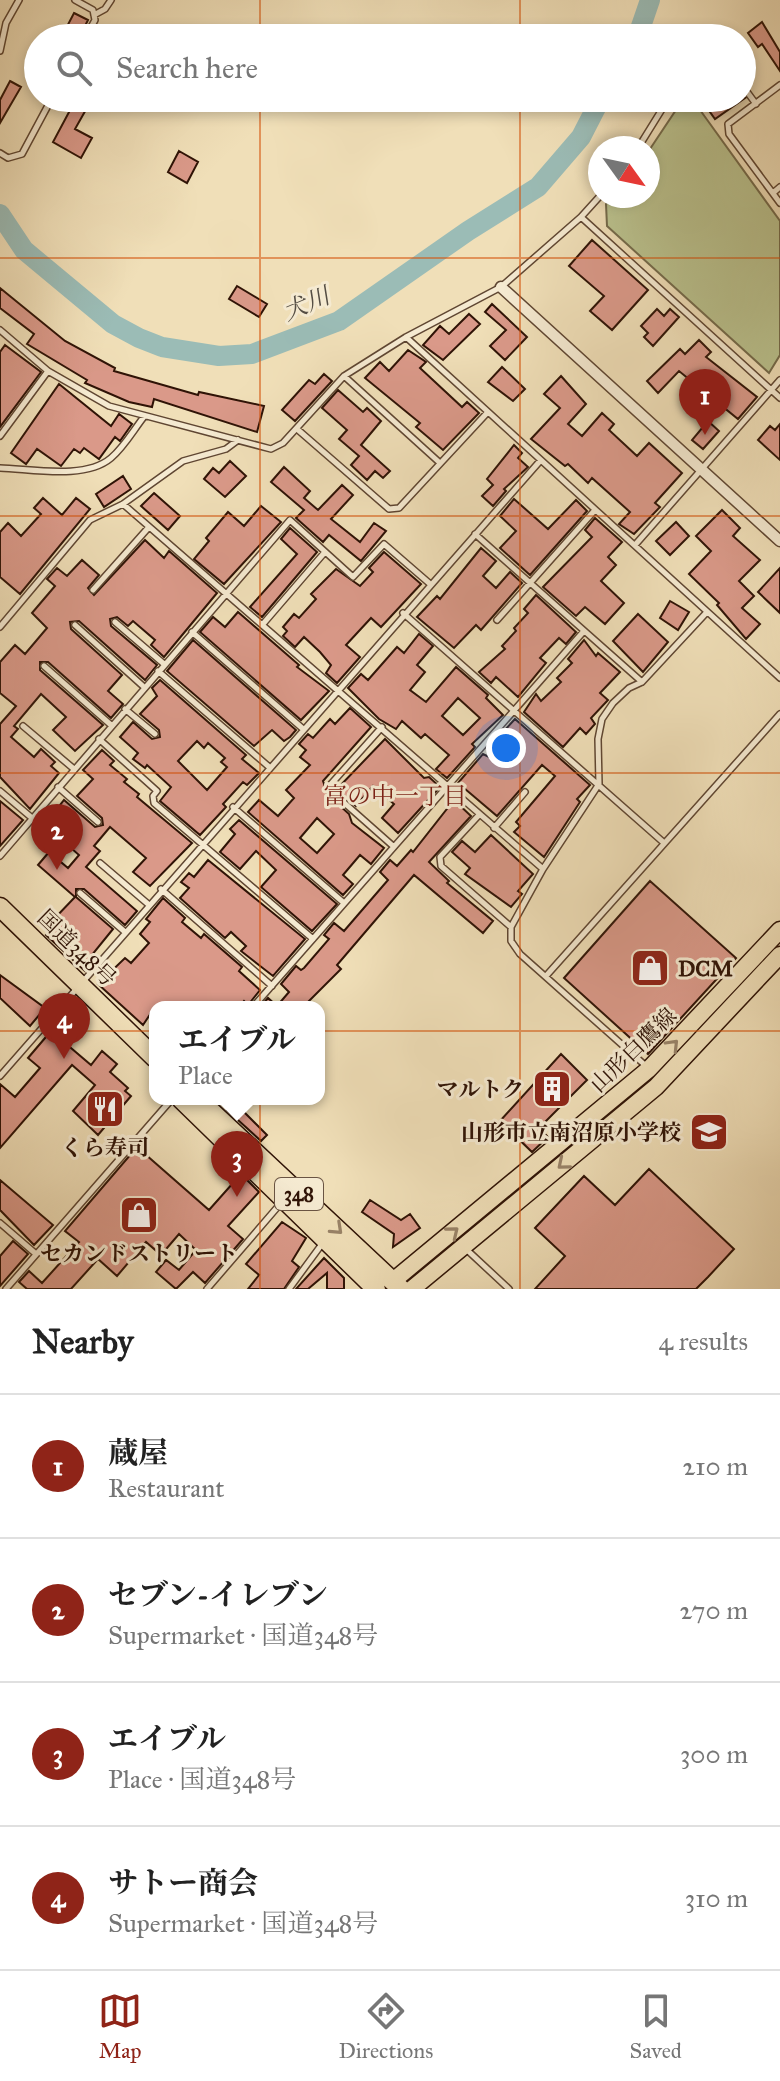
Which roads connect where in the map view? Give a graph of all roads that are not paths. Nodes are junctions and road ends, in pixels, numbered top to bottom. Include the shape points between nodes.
1 (19, 0) edge
2 (75, 0) edge
3 (111, 0) edge
4 (94, 15) junction
5 (93, 24) edge
6 (0, 51) edge
7 (780, 85) edge
8 (756, 104) edge
9 (44, 112) edge
10 (660, 112) edge
11 (745, 112) edge
12 (645, 136) edge
13 (0, 153) edge
14 (780, 187) edge
15 (773, 193) junction
16 (780, 203) edge
17 (589, 208) edge
18 (581, 217) junction
19 (501, 287) junction
20 (0, 330) edge
21 (406, 337) junction
22 (48, 371) junction
23 (344, 376) junction
24 (780, 380) edge
25 (773, 391) junction
26 (780, 398) edge
27 (487, 413) junction
28 (143, 418) junction
29 (297, 429) junction
30 (0, 436) edge
31 (239, 440) junction
32 (540, 461) junction
33 (440, 463) junction
34 (0, 468) edge
35 (701, 471) junction
36 (123, 504) junction
37 (595, 510) junction
38 (149, 527) junction
39 (475, 534) junction
40 (780, 541) edge
41 (635, 545) junction
42 (325, 552) junction
43 (429, 583) junction
44 (530, 583) junction
45 (93, 590) dead end
46 (226, 591) junction
47 (707, 612) junction
48 (403, 613) junction
49 (497, 620) dead end
50 (115, 622) dead end
51 (263, 624) junction
52 (75, 625) dead end
53 (0, 627) edge
54 (584, 631) junction
55 (192, 632) junction
56 (164, 664) junction
57 (44, 666) dead end
58 (158, 671) junction
59 (780, 678) edge
60 (642, 682) junction
61 (144, 687) junction
62 (337, 688) junction
63 (125, 709) junction
64 (514, 709) junction
65 (780, 714) edge
66 (111, 725) junction
67 (23, 726) dead end
68 (382, 727) junction
69 (302, 728) junction
70 (155, 734) dead end
71 (99, 739) junction
72 (268, 766) junction
73 (74, 769) junction
74 (599, 784) junction
75 (447, 786) junction
76 (58, 787) junction
77 (0, 791) edge
78 (525, 792) dead end
79 (233, 807) junction
80 (479, 815) junction
81 (32, 818) junction
82 (98, 822) dead end
83 (494, 828) junction
84 (663, 842) junction
85 (201, 844) junction
86 (393, 846) junction
87 (0, 856) edge
88 (100, 863) dead end
89 (543, 869) junction
90 (161, 889) junction
91 (80, 893) dead end
92 (344, 903) junction
93 (148, 904) junction
94 (0, 907) edge
95 (0, 923) edge
96 (511, 927) junction
97 (780, 930) edge
98 (125, 932) junction
99 (313, 939) junction
100 (780, 955) edge
101 (546, 976) junction
102 (272, 986) junction
103 (76, 988) junction
104 (258, 1001) edge
105 (149, 1053) edge
106 (149, 1067) edge
107 (649, 1069) junction
108 (0, 1076) edge
109 (167, 1105) edge
110 (187, 1105) edge
111 (204, 1105) edge
112 (285, 1200) junction
113 (0, 1223) edge
114 (325, 1240) junction
115 (462, 1246) junction
116 (36, 1254) junction
117 (388, 1287) edge
118 (6, 1289) edge
119 (207, 1289) edge
120 (289, 1289) edge
121 (412, 1289) edge
122 (509, 1289) edge

1 - 6 lane via 6,23
2 - 4 lane
3 - 4 lane
4 - 5 lane
7 - 8 lane
9 - 13 lane via 22,154 8,158
10 - 12 lane
11 - 15 lane via 728,124 729,134
14 - 15 lane
15 - 16 lane
17 - 18 lane
18 - 19 lane
18 - 25 lane
19 - 21 lane
19 - 35 street
20 - 22 lane
21 - 23 lane
21 - 27 lane
22 - 28 lane via 109,406
22 - 30 lane
23 - 29 lane
23 - 33 lane
24 - 25 lane
25 - 26 lane
25 - 35 lane
27 - 32 lane
27 - 33 lane
28 - 31 lane
28 - 34 lane via 100,465 80,470
29 - 31 lane via 271,449
29 - 33 lane via 389,509 399,508
31 - 36 lane via 183,461
32 - 37 lane
32 - 39 lane
35 - 40 street
35 - 41 lane
36 - 38 lane
36 - 53 lane via 90,520
37 - 41 lane
37 - 44 lane
38 - 45 lane
38 - 46 lane
39 - 43 lane
39 - 44 lane
41 - 47 lane
42 - 43 lane via 353,577 384,544
42 - 46 lane via 290,520
42 - 51 lane
43 - 48 lane
44 - 49 lane
44 - 54 lane
46 - 51 lane
46 - 55 lane
47 - 59 lane
47 - 60 lane
48 - 62 lane
48 - 64 lane
50 - 56 lane
51 - 62 lane
52 - 61 lane
54 - 60 lane
54 - 64 lane
55 - 56 lane
55 - 69 lane
56 - 58 lane
57 - 66 lane
58 - 61 lane
58 - 72 lane
60 - 74 lane via 613,703 602,719
61 - 63 lane
62 - 68 lane
62 - 69 lane
63 - 66 lane
63 - 70 lane
64 - 74 lane
64 - 75 lane
65 - 84 lane
66 - 71 lane
67 - 73 lane
68 - 75 lane
68 - 86 lane via 331,784 332,792
69 - 72 lane
71 - 73 lane
71 - 85 lane via 157,791 154,803
72 - 79 lane
73 - 76 lane
74 - 84 lane
74 - 89 lane
75 - 80 lane
75 - 86 lane
76 - 81 lane
76 - 82 lane
77 - 81 lane
78 - 83 lane
79 - 85 lane
79 - 92 lane
80 - 83 lane
80 - 96 lane via 440,857 441,866
81 - 87 lane
83 - 89 lane
84 - 101 lane
85 - 90 lane
85 - 99 lane
86 - 92 lane
88 - 93 lane
89 - 96 lane
90 - 93 lane
90 - 102 lane
91 - 98 lane
92 - 99 lane
93 - 98 lane
94 - 103 highway, 国道348号
95 - 103 highway, 国道348号
96 - 101 lane via 511,941 520,954
107 -> 97 main road, 山形白鷹線
98 - 103 lane
99 - 102 lane
100 -> 115 main road, 山形白鷹線 via 656,1087
101 - 107 lane
102 - 104 lane
103 - 105 highway, 国道348号
103 - 106 highway, 国道348号
103 - 108 lane
117 -> 107 main road, 山形白鷹線
109 - 116 lane
110 - 112 highway, 348
111 -> 117 highway, 348
112 - 114 highway, 348
112 - 119 lane
113 - 116 lane
114 - 117 highway, 348
114 - 120 lane
115 - 121 main road, 山形白鷹線
115 - 122 lane
116 - 118 lane

